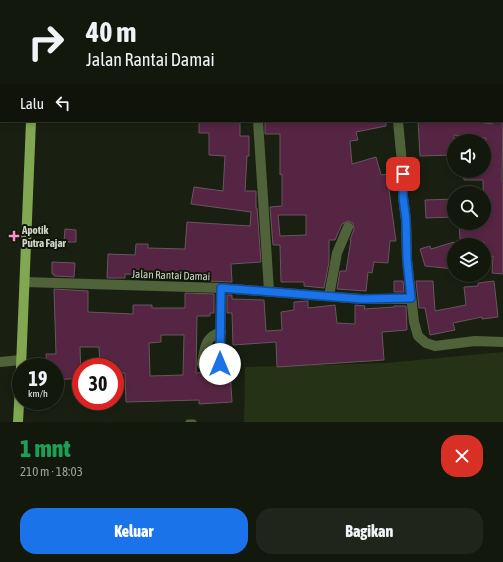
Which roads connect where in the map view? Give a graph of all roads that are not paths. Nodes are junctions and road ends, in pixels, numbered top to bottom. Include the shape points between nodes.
1 (30, 122) edge
2 (258, 122) edge
3 (398, 122) edge
4 (348, 227) dead end
5 (25, 282) junction
6 (221, 288) junction
7 (269, 291) junction
8 (329, 296) junction
9 (411, 298) junction
10 (221, 332) junction
11 (503, 342) edge
12 (21, 358) edge
13 (0, 362) edge
14 (12, 364) edge
15 (202, 364) dead end
16 (220, 364) dead end
17 (19, 410) edge
18 (18, 422) edge
19 (188, 422) edge
20 (194, 422) edge

1 - 5 main road
2 - 7 street
3 - 9 street
4 - 8 street via 337,253
5 - 6 street, Jalan Rantai Damai
5 - 12 main road
6 - 7 street, Jalan Rantai Damai
6 - 10 street
7 - 8 street, Jalan Rantai Damai
8 - 9 street, Jalan Rantai Damai via 362,299
9 - 11 street via 418,336 426,343 436,346 475,341
10 - 15 street via 214,334 207,341
10 - 16 street
13 - 14 street
17 - 18 main road
19 - 20 lane

